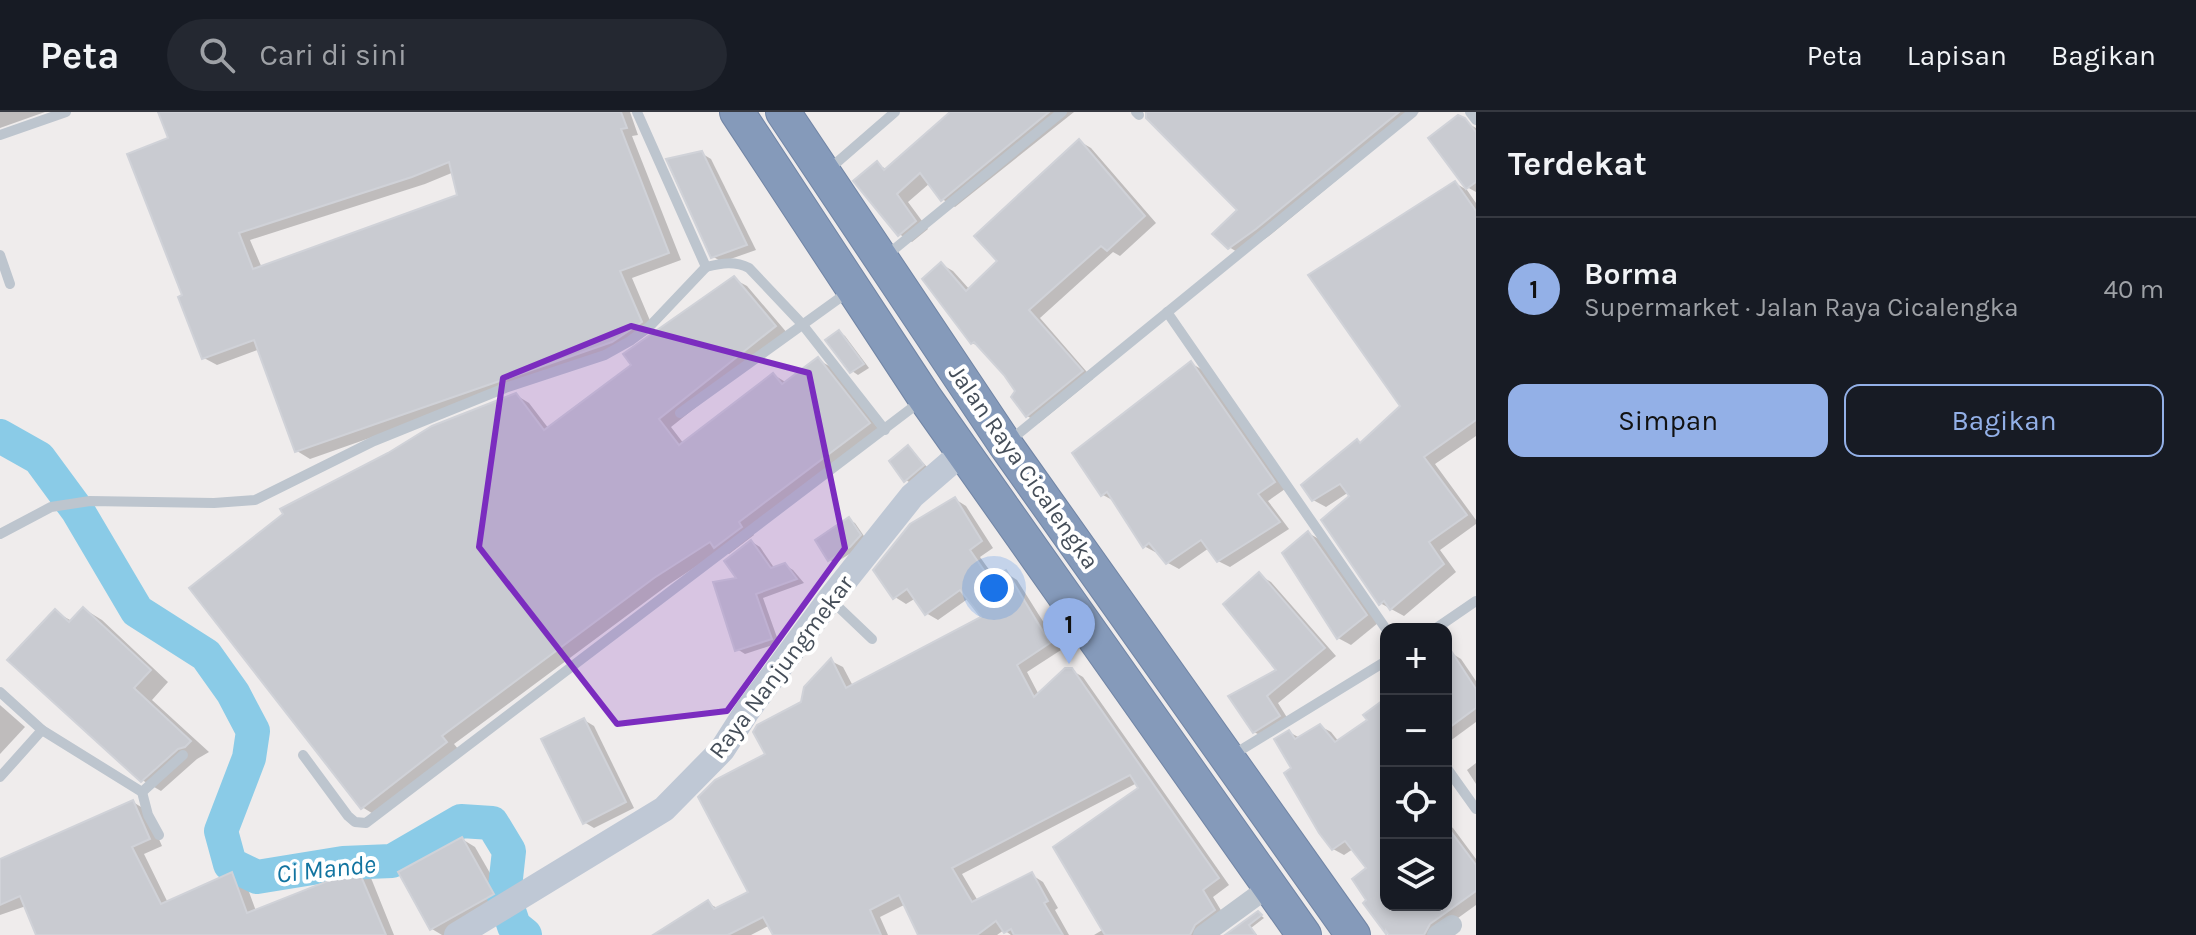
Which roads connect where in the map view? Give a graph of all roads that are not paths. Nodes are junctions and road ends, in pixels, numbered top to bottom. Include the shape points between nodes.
1 (66, 112) edge
2 (637, 112) edge
3 (737, 112) edge
4 (783, 112) edge
5 (895, 112) edge
6 (1062, 112) edge
7 (1413, 112) edge
8 (1470, 112) edge
9 (1476, 120) edge
10 (0, 135) edge
11 (824, 174) junction
12 (0, 255) edge
13 (882, 259) junction
14 (706, 267) junction
15 (10, 284) dead end
16 (852, 289) junction
17 (1167, 312) junction
18 (802, 324) junction
19 (925, 398) junction
20 (680, 413) dead end
21 (885, 430) junction
22 (1005, 444) junction
23 (963, 452) junction
24 (0, 534) edge
25 (830, 599) junction
26 (1476, 601) edge
27 (1382, 623) edge
28 (1444, 623) edge
29 (872, 639) dead end
30 (1380, 665) edge
31 (0, 692) edge
32 (42, 730) junction
33 (183, 755) dead end
34 (303, 755) dead end
35 (1229, 757) junction
36 (1452, 775) edge
37 (0, 777) edge
38 (142, 792) junction
39 (1476, 809) edge
40 (159, 835) dead end
41 (1270, 886) junction
42 (1300, 934) edge
43 (457, 935) edge
44 (1203, 935) edge
45 (1353, 935) edge

1 - 10 lane
2 - 14 lane
3 - 16 highway, Jalan Raya Cicalengka
4 - 11 highway, Jalan Raya Cicalengka
5 - 11 lane
6 - 13 lane
7 - 17 lane
8 - 9 lane
11 - 13 highway, Jalan Raya Cicalengka
12 - 15 lane
13 - 22 highway, Jalan Raya Cicalengka
14 - 18 lane via 740,263 749,268
14 - 24 lane via 650,326 605,355 374,441 255,500 90,501 51,507
16 - 18 lane
16 - 19 highway, Jalan Raya Cicalengka
17 - 22 lane
17 - 27 lane
18 - 20 lane
18 - 21 lane
19 - 21 lane
19 - 23 highway, Jalan Raya Cicalengka
21 - 34 lane via 366,823 348,816
22 - 35 highway, Jalan Raya Cicalengka
23 - 25 street, Raya Nanjungmekar via 912,496
23 - 41 highway, Jalan Raya Cicalengka
25 - 29 lane
25 - 43 street, Raya Nanjungmekar via 722,750 664,809
26 - 28 lane
30 - 35 lane
31 - 32 lane
32 - 37 lane
32 - 38 lane
33 - 38 lane
35 - 45 highway, Jalan Raya Cicalengka
36 - 39 lane
38 - 40 lane
41 - 42 highway, Jalan Raya Cicalengka
41 - 44 street

